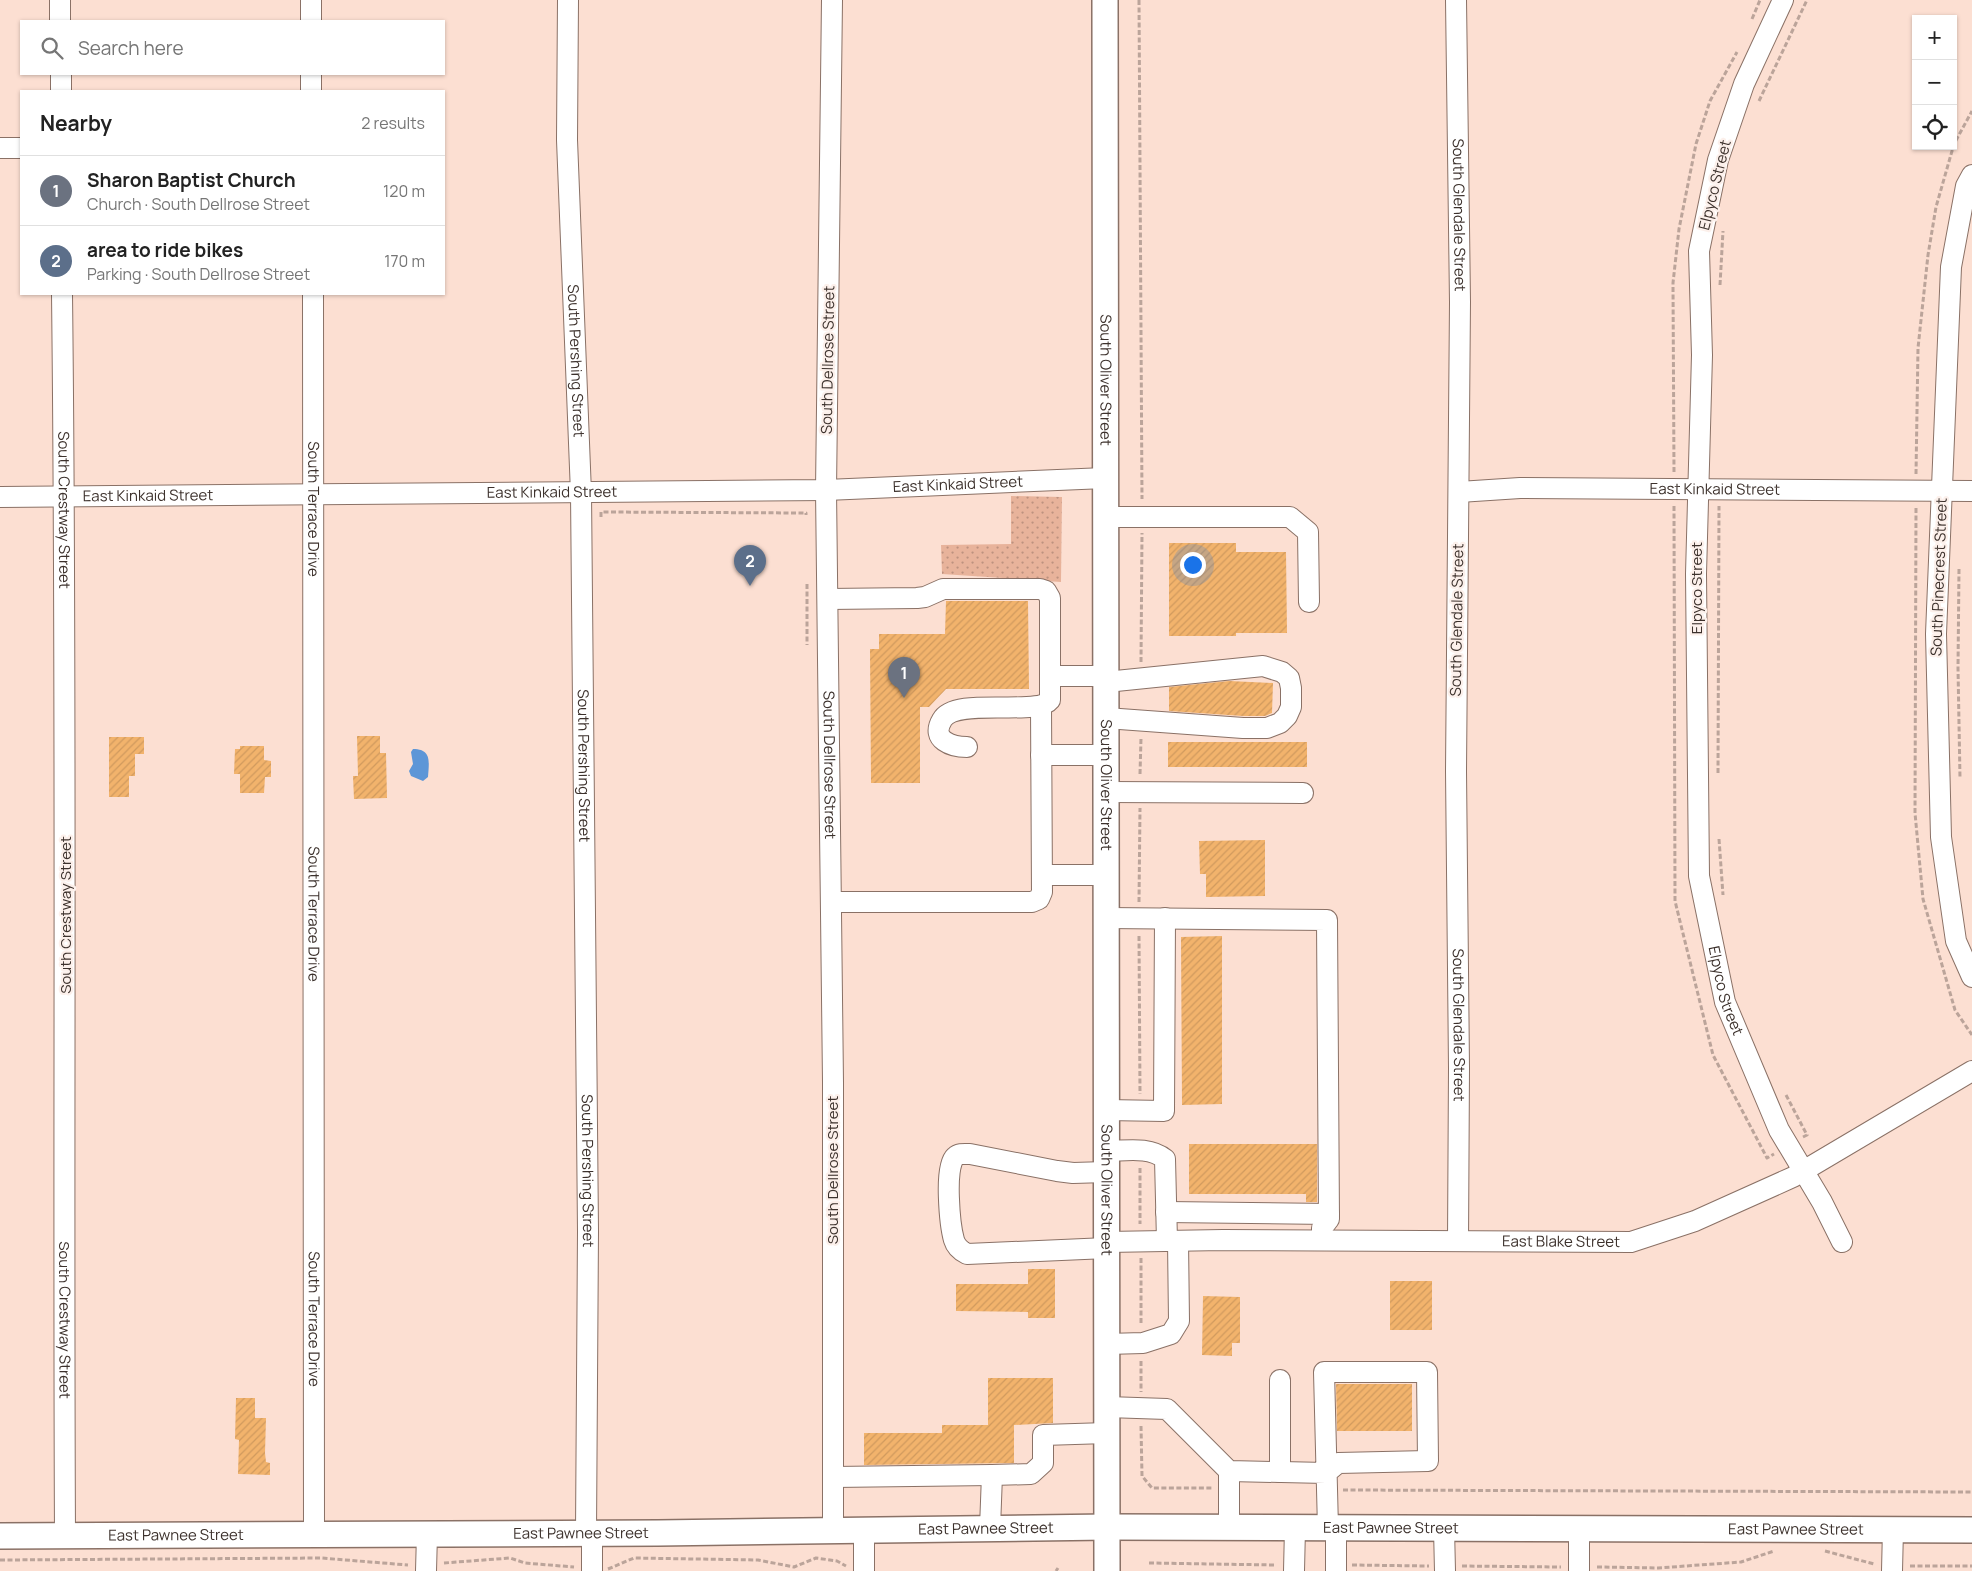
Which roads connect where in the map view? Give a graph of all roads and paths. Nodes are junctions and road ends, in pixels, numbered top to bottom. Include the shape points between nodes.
1 (60, 0) edge
2 (311, 0) edge
3 (568, 0) edge
4 (832, 0) edge
5 (1105, 0) edge
6 (1139, 0) edge
7 (1456, 0) edge
8 (1783, 0) edge
9 (1807, 0) edge
10 (60, 20) edge
11 (311, 20) edge
12 (60, 75) edge
13 (311, 75) edge
14 (61, 90) edge
15 (311, 90) edge
16 (1755, 110) dead end
17 (0, 148) edge
18 (20, 148) edge
19 (1972, 175) edge
20 (1724, 224) dead end
21 (1720, 290) dead end
22 (62, 295) edge
23 (313, 295) edge
24 (1105, 478) junction
25 (1698, 489) junction
26 (1719, 489) junction
27 (826, 490) junction
28 (1941, 491) junction
29 (1972, 491) edge
30 (1459, 492) junction
31 (582, 493) junction
32 (314, 495) junction
33 (0, 497) edge
34 (64, 497) junction
35 (1142, 516) junction
36 (1105, 517) junction
37 (602, 522) dead end
38 (806, 523) dead end
39 (1959, 559) dead end
40 (807, 579) dead end
41 (828, 599) junction
42 (1309, 602) dead end
43 (807, 645) dead end
44 (1050, 676) junction
45 (1141, 678) junction
46 (1106, 679) junction
47 (1041, 706) junction
48 (1106, 718) junction
49 (1141, 721) junction
50 (967, 747) dead end
51 (1041, 755) junction
52 (1106, 755) junction
53 (1718, 780) dead end
54 (1960, 785) dead end
55 (1106, 792) junction
56 (1140, 792) junction
57 (1304, 793) dead end
58 (1718, 830) dead end
59 (1042, 875) junction
60 (1106, 875) junction
61 (1723, 897) dead end
62 (831, 902) junction
63 (1106, 918) junction
64 (1139, 918) junction
65 (1164, 918) junction
66 (1972, 977) edge
67 (1972, 1071) edge
68 (1784, 1090) dead end
69 (1106, 1110) junction
70 (1140, 1110) junction
71 (1788, 1146) junction
72 (1140, 1150) junction
73 (1767, 1158) dead end
74 (1106, 1161) junction
75 (1804, 1171) junction
76 (1166, 1212) junction
77 (1329, 1214) junction
78 (1322, 1240) junction
79 (1172, 1241) junction
80 (1458, 1241) junction
81 (1140, 1242) junction
82 (1842, 1242) dead end
83 (1107, 1245) junction
84 (1141, 1343) junction
85 (1107, 1344) junction
86 (1280, 1380) dead end
87 (1107, 1406) junction
88 (1141, 1408) junction
89 (1107, 1433) junction
90 (1280, 1472) junction
91 (992, 1475) junction
92 (834, 1477) junction
93 (1228, 1480) junction
94 (1326, 1481) junction
95 (1972, 1492) edge
96 (1108, 1527) junction
97 (990, 1528) junction
98 (1228, 1528) junction
99 (1295, 1528) junction
100 (1332, 1528) junction
101 (1444, 1528) junction
102 (1579, 1529) junction
103 (1893, 1529) junction
104 (833, 1530) junction
105 (864, 1530) junction
106 (1972, 1530) edge
107 (589, 1533) junction
108 (314, 1534) junction
109 (427, 1534) junction
110 (0, 1536) edge
111 (66, 1536) junction
112 (426, 1571) edge
113 (592, 1571) edge
114 (864, 1571) edge
115 (1107, 1571) edge
116 (1294, 1571) edge
117 (1336, 1571) edge
118 (1445, 1571) edge
119 (1579, 1571) edge
120 (1892, 1571) edge

1 - 10 street
2 - 11 street
3 - 31 street, South Pershing Street via 567,140
4 - 27 street, South Dellrose Street
5 - 24 main road, South Oliver Street
6 - 35 path
7 - 30 street, South Glendale Street
8 - 25 street, Elpyco Street via 1744,84 1718,160 1699,252 1702,355
9 - 16 path
12 - 14 street
13 - 15 street
17 - 18 street
19 - 28 street, South Pinecrest Street via 1966,186 1951,268
20 - 21 path
22 - 34 street, South Crestway Street
23 - 32 street, South Terrace Drive
24 - 27 street, East Kinkaid Street
24 - 36 main road, South Oliver Street
25 - 26 street, East Kinkaid Street
25 - 30 street, East Kinkaid Street via 1520,488
25 - 71 street, Elpyco Street via 1699,876 1725,1002
26 - 28 street, East Kinkaid Street
26 - 53 path
27 - 31 street, East Kinkaid Street
27 - 41 street, South Dellrose Street
28 - 29 street, East Kinkaid Street
28 - 66 street, South Pinecrest Street via 1936,634 1941,837 1956,940
30 - 80 street, South Glendale Street via 1456,771
31 - 32 street, East Kinkaid Street
31 - 107 street, South Pershing Street
32 - 34 street, East Kinkaid Street
32 - 108 street, South Terrace Drive
33 - 34 street, East Kinkaid Street
34 - 111 street, South Crestway Street
35 - 36 street
35 - 42 street via 1290,517 1308,532
35 - 45 path
36 - 46 main road, South Oliver Street
37 - 38 path via 602,512 611,512 806,513
39 - 54 path
40 - 43 path
41 - 44 street via 917,598 943,589 1046,591 1050,598
41 - 62 street, South Dellrose Street
44 - 46 street
44 - 47 street via 1050,700
45 - 46 street
45 - 49 street via 1263,666 1282,672 1289,678 1291,707 1280,723 1267,728
46 - 48 main road, South Oliver Street
47 - 50 street via 997,706 951,712 942,720 942,738 951,746
47 - 51 street
48 - 49 street
48 - 52 main road, South Oliver Street
49 - 56 path
51 - 52 street
51 - 59 street
52 - 55 main road, South Oliver Street
55 - 56 street
55 - 60 main road, South Oliver Street
56 - 57 street
56 - 64 path
58 - 61 path
59 - 60 street
59 - 62 street via 1041,896 1032,902
60 - 63 main road, South Oliver Street
62 - 92 street, South Dellrose Street
63 - 64 street
63 - 69 main road, South Oliver Street
64 - 65 street
64 - 70 path
65 - 70 street via 1164,1111
65 - 77 street via 1327,920
67 - 75 street, East Blake Street
68 - 71 path via 1806,1135
69 - 70 street
69 - 74 main road, South Oliver Street
71 - 73 path
71 - 75 street, Elpyco Street
72 - 74 street
72 - 76 street via 1156,1152 1165,1159
72 - 81 path
74 - 83 main road, South Oliver Street
74 - 83 street, East Blake Street via 1073,1173 959,1154 951,1163 950,1177 954,1241 967,1254
75 - 80 street, East Blake Street via 1695,1221 1631,1242
75 - 82 street, Elpyco Street
76 - 77 street
76 - 79 street
77 - 78 street via 1322,1228
78 - 79 street, East Blake Street
78 - 80 street, East Blake Street
79 - 81 street, East Blake Street
79 - 84 street via 1179,1321 1171,1334
81 - 83 street, East Blake Street
81 - 84 path
83 - 85 main road, South Oliver Street
84 - 85 street
84 - 88 path
85 - 87 main road, South Oliver Street
86 - 90 street
87 - 88 street
87 - 89 main road, South Oliver Street
88 - 93 street via 1166,1409
88 - 93 path via 1142,1476 1152,1488
89 - 91 street via 1043,1435 1043,1463 1031,1474
89 - 96 main road, South Oliver Street
90 - 93 street
90 - 94 street
91 - 92 street
91 - 97 street
92 - 104 street, South Dellrose Street
93 - 98 street
94 - 94 street via 1338,1463 1428,1461 1427,1372 1324,1372
94 - 95 path
94 - 100 street
96 - 97 main road, East Pawnee Street
96 - 98 main road, East Pawnee Street
96 - 115 main road, South Oliver Street
97 - 105 main road, East Pawnee Street
98 - 99 main road, East Pawnee Street
99 - 100 main road, East Pawnee Street
99 - 116 street
100 - 101 main road, East Pawnee Street
100 - 117 street
101 - 102 main road, East Pawnee Street
101 - 118 street
102 - 103 main road, East Pawnee Street
102 - 119 street
103 - 106 main road, East Pawnee Street
103 - 120 street
104 - 105 main road, East Pawnee Street
104 - 107 main road, East Pawnee Street
105 - 114 street
107 - 109 main road, East Pawnee Street
107 - 113 street, South Pershing Street
108 - 109 main road, East Pawnee Street
108 - 111 main road, East Pawnee Street
109 - 112 street
110 - 111 main road, East Pawnee Street

